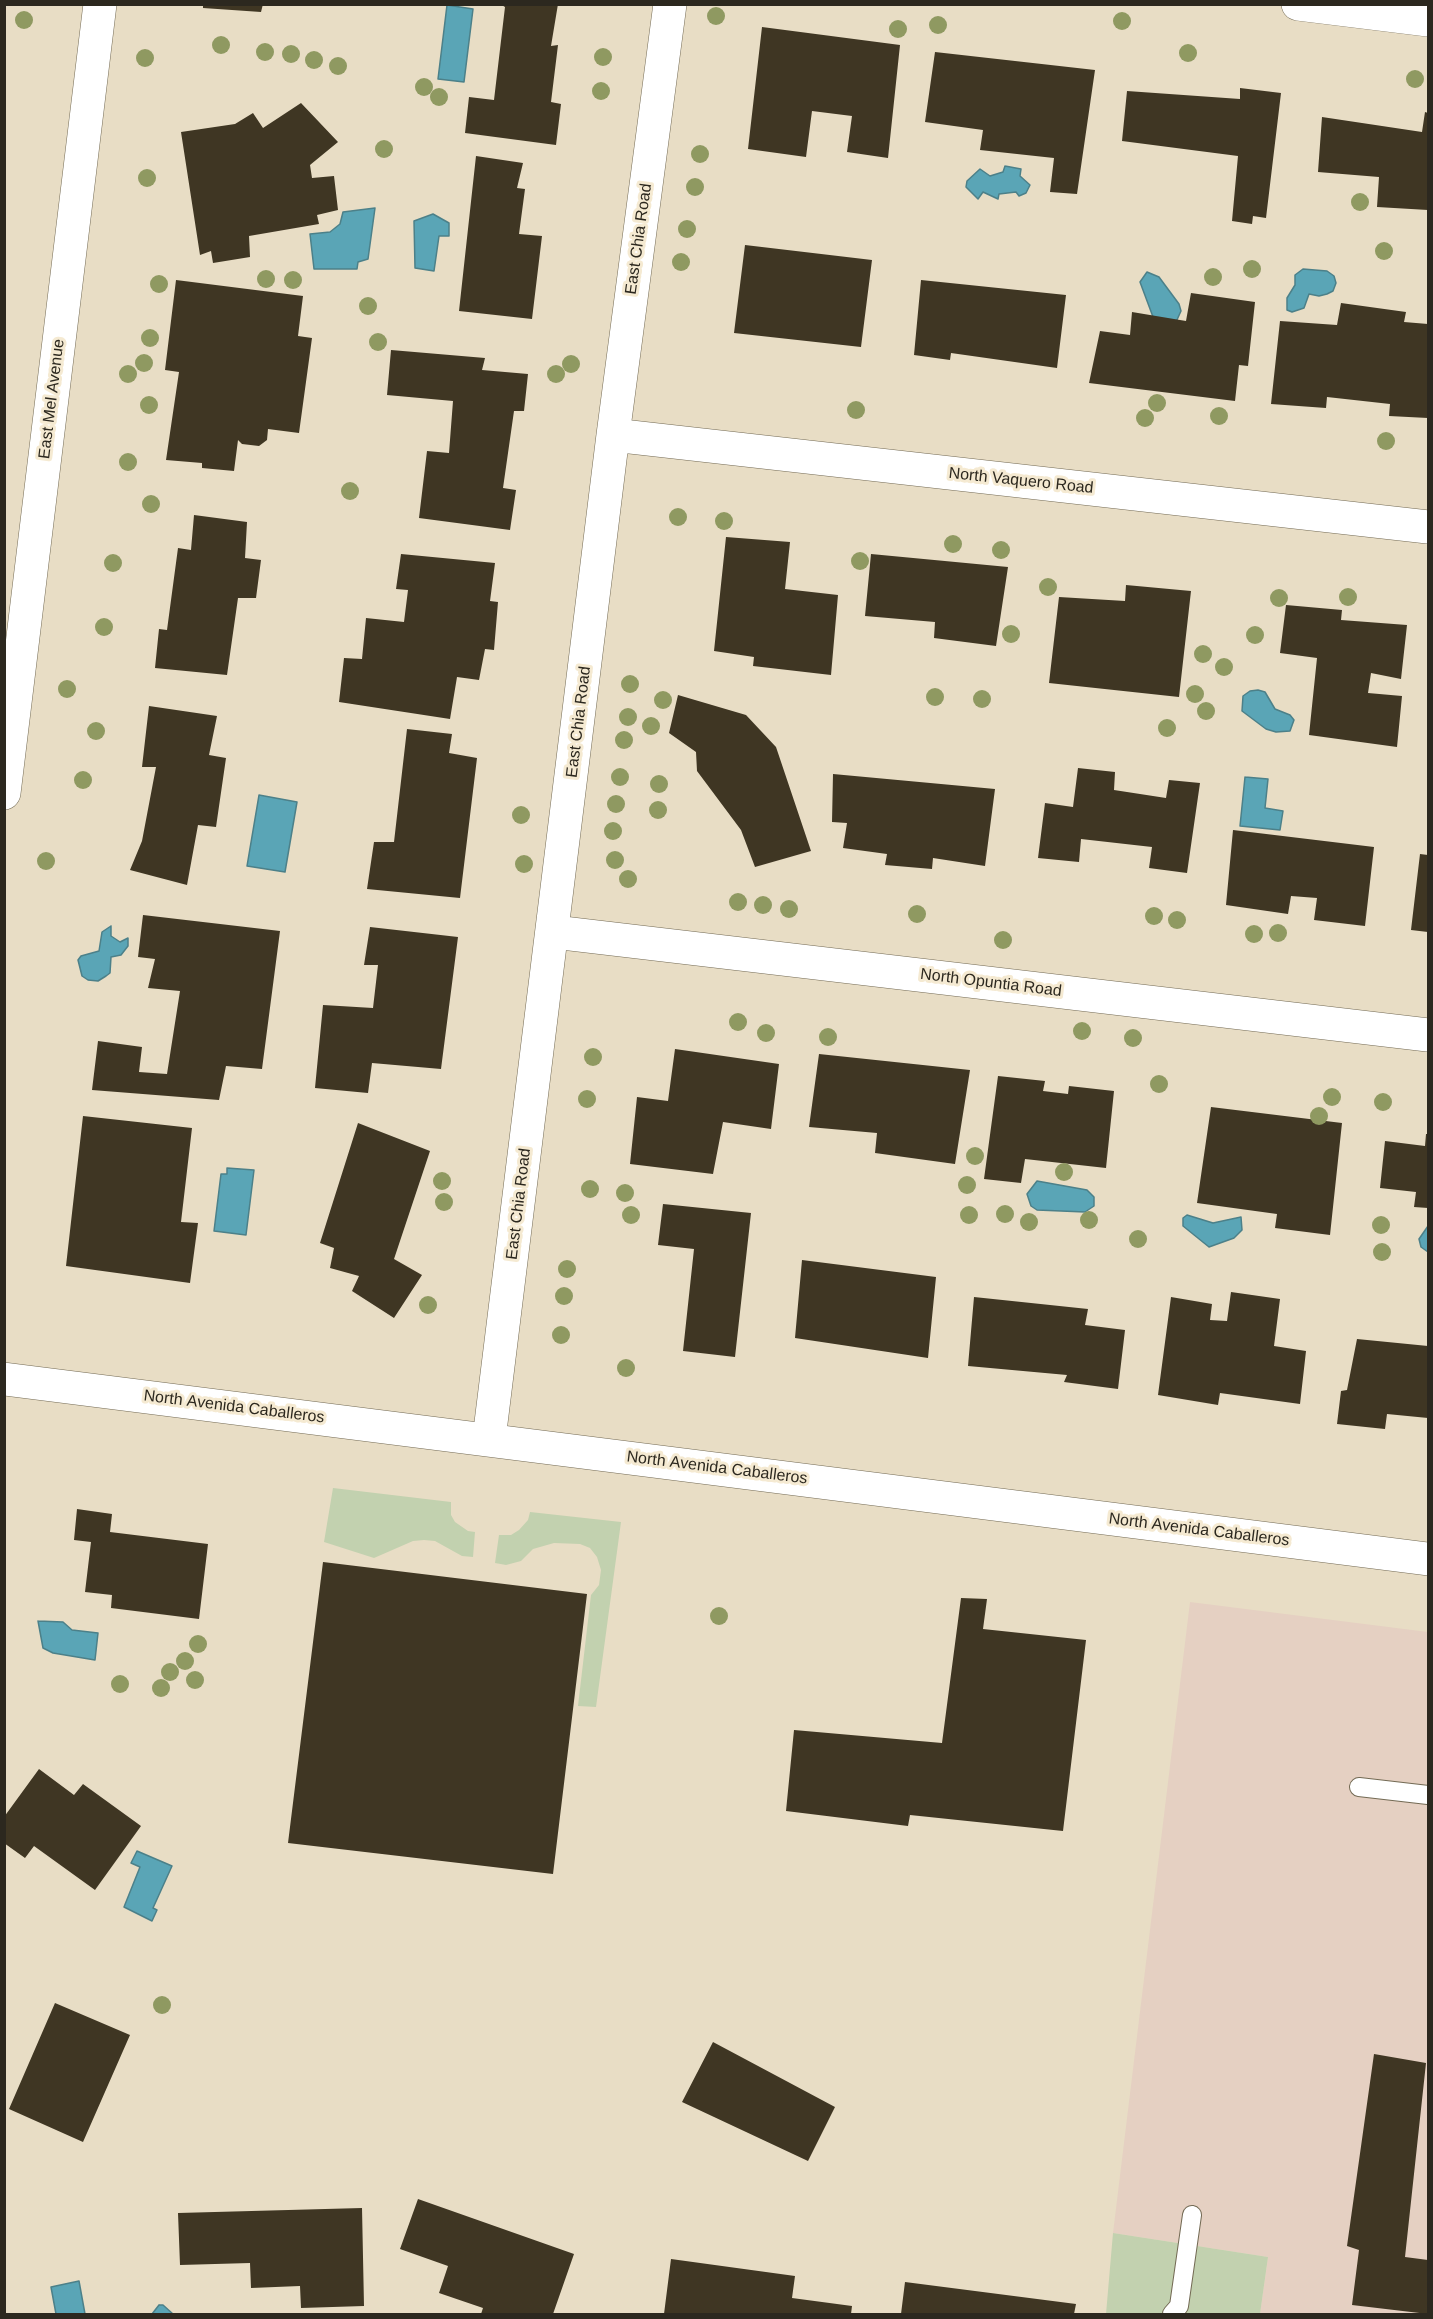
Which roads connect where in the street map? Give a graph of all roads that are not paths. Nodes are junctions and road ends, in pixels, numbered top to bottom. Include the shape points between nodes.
1 (100, 4) edge
2 (670, 4) edge
3 (1299, 4) edge
4 (1428, 20) edge
5 (613, 435) junction
6 (1428, 527) edge
7 (4, 793) edge
8 (554, 932) junction
9 (1428, 1035) edge
10 (4, 1379) edge
11 (489, 1439) junction
12 (1428, 1559) edge
13 (1359, 1787) dead end
14 (1428, 1795) edge
15 (1192, 2215) dead end
16 (1172, 2314) edge

1 - 7 street, East Mel Avenue
2 - 5 street, East Chia Road
3 - 4 street
5 - 6 street, North Vaquero Road
5 - 8 street, East Chia Road
8 - 9 street, North Opuntia Road
8 - 11 street, East Chia Road
10 - 11 street, North Avenida Caballeros
11 - 12 street, North Avenida Caballeros
13 - 14 lane
15 - 16 lane via 1179,2306

